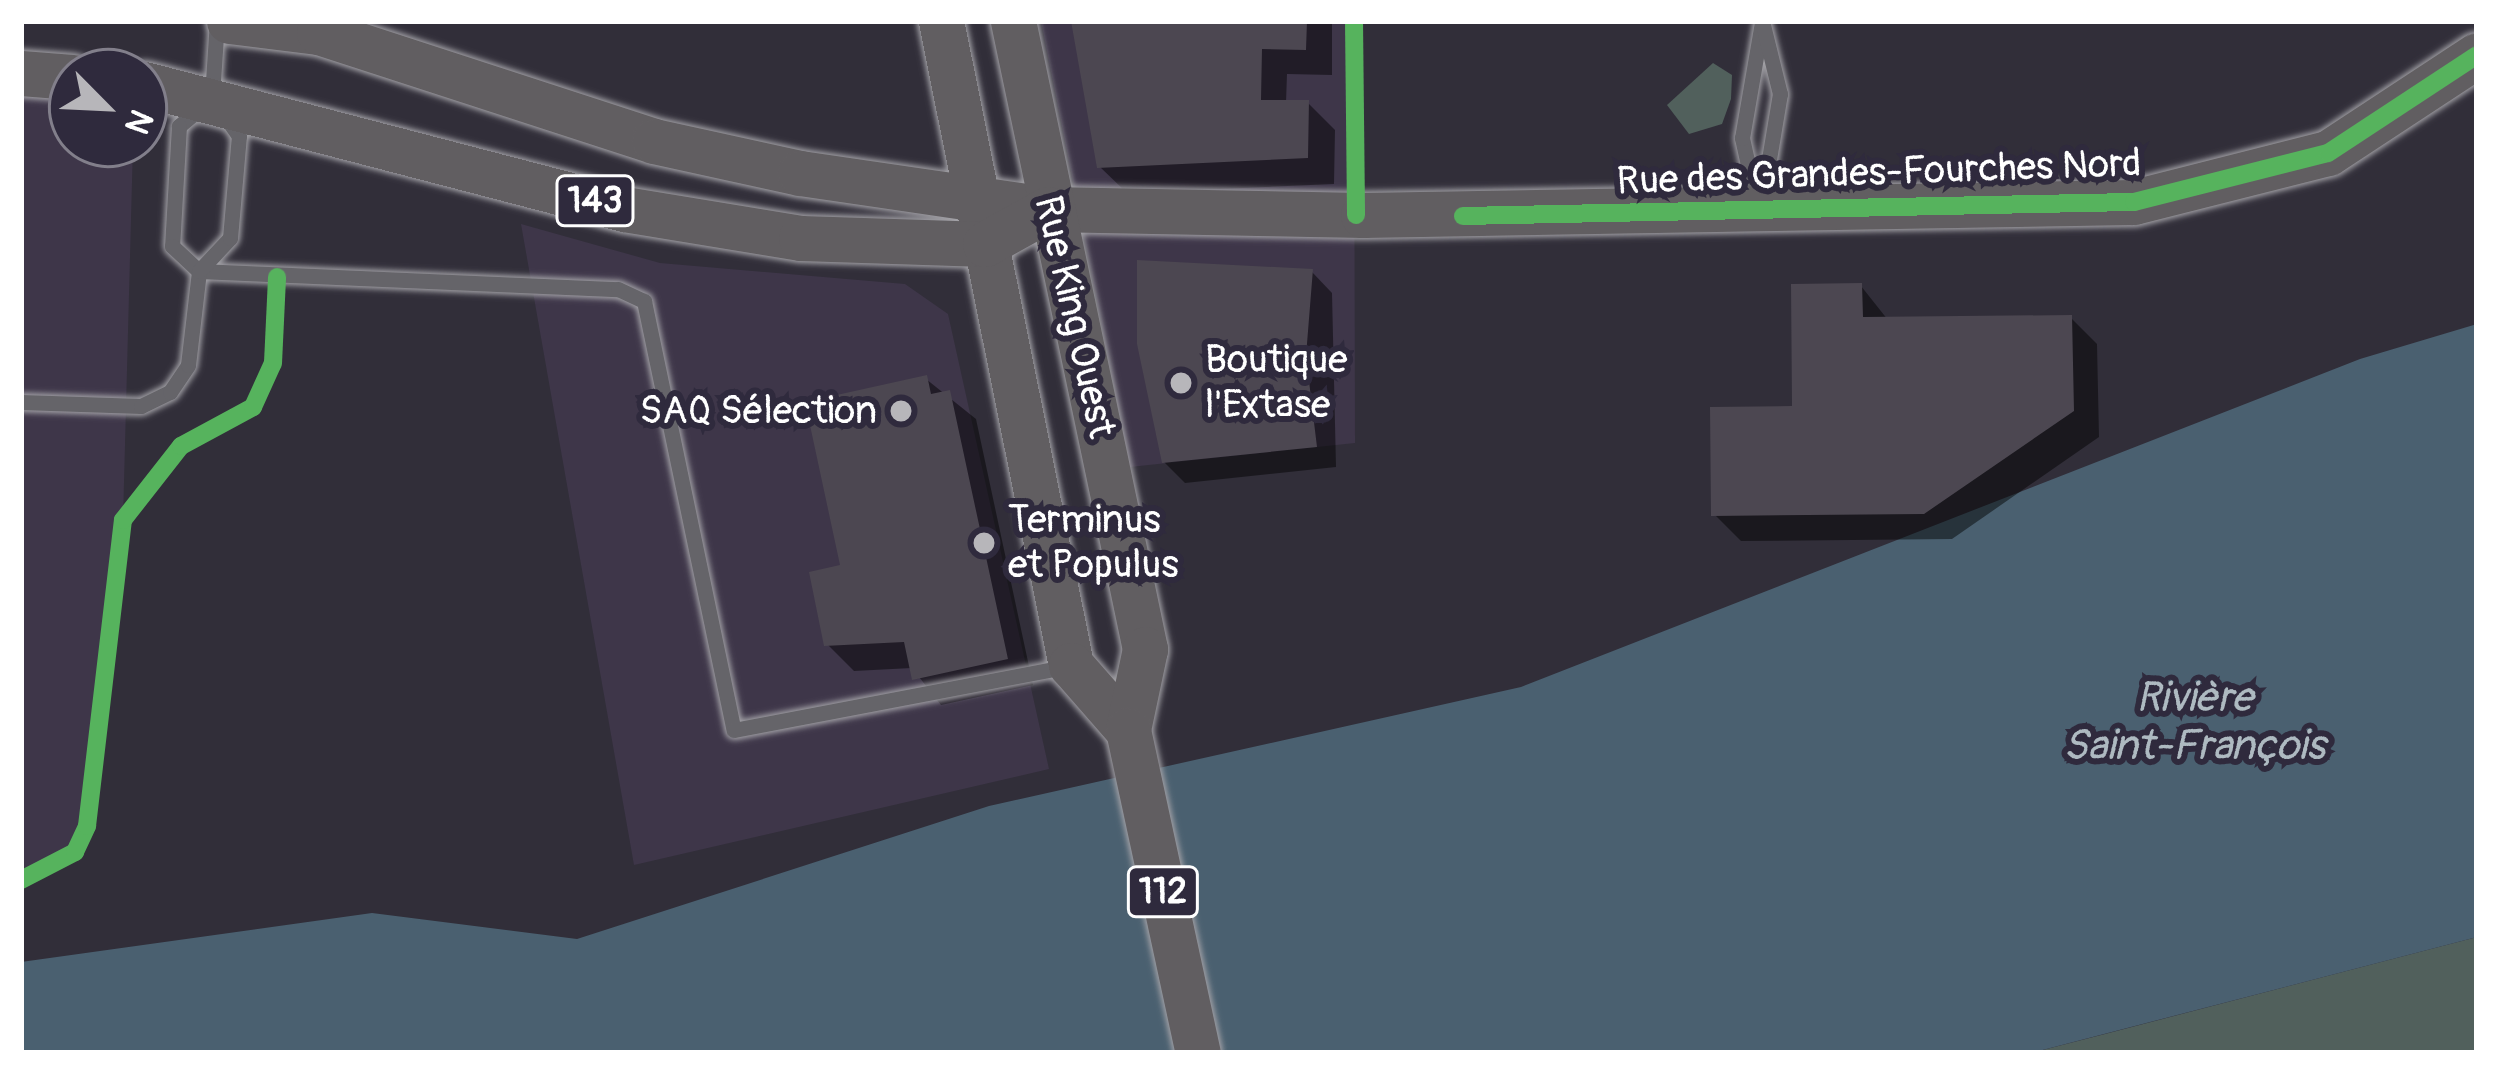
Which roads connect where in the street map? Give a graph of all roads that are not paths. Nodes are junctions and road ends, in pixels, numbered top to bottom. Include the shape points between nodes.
1 (218, 21) edge
2 (229, 21) edge
3 (941, 21) edge
4 (1013, 21) edge
5 (1762, 22) edge
6 (2477, 55) edge
7 (168, 89) edge
8 (212, 98) junction
9 (976, 193) junction
10 (1048, 208) junction
11 (1759, 213) junction
12 (985, 244) junction
13 (199, 271) junction
14 (21, 402) edge
15 (1071, 665) junction
16 (1129, 730) junction
17 (1198, 1053) edge

1 - 8 lane
2 - 9 main road, 143 via 320,32 654,141
3 - 9 main road, Rue King Ouest
4 - 10 main road, Rue King Ouest / 112
5 - 11 lane via 1780,94
5 - 11 lane via 1741,151
6 - 11 main road, Rue des Grandes-Fourches Nord / 143 via 2389,123 2220,188 2112,203
7 - 8 main road, 143
8 - 12 main road, 143 via 700,224
8 - 13 lane via 239,136 238,156 230,238
8 - 13 lane via 179,126 172,246
9 - 10 main road, 143
9 - 12 main road, Rue King Ouest
10 - 11 main road, Rue des Grandes-Fourches Nord / 143
10 - 12 main road
10 - 16 main road, Rue King Ouest / 112 via 1145,649
12 - 15 main road, Rue King Ouest
13 - 14 lane via 188,365 170,392 141,406
13 - 15 lane via 632,294 659,346 734,730
15 - 16 main road, 112
16 - 17 main road, 112

